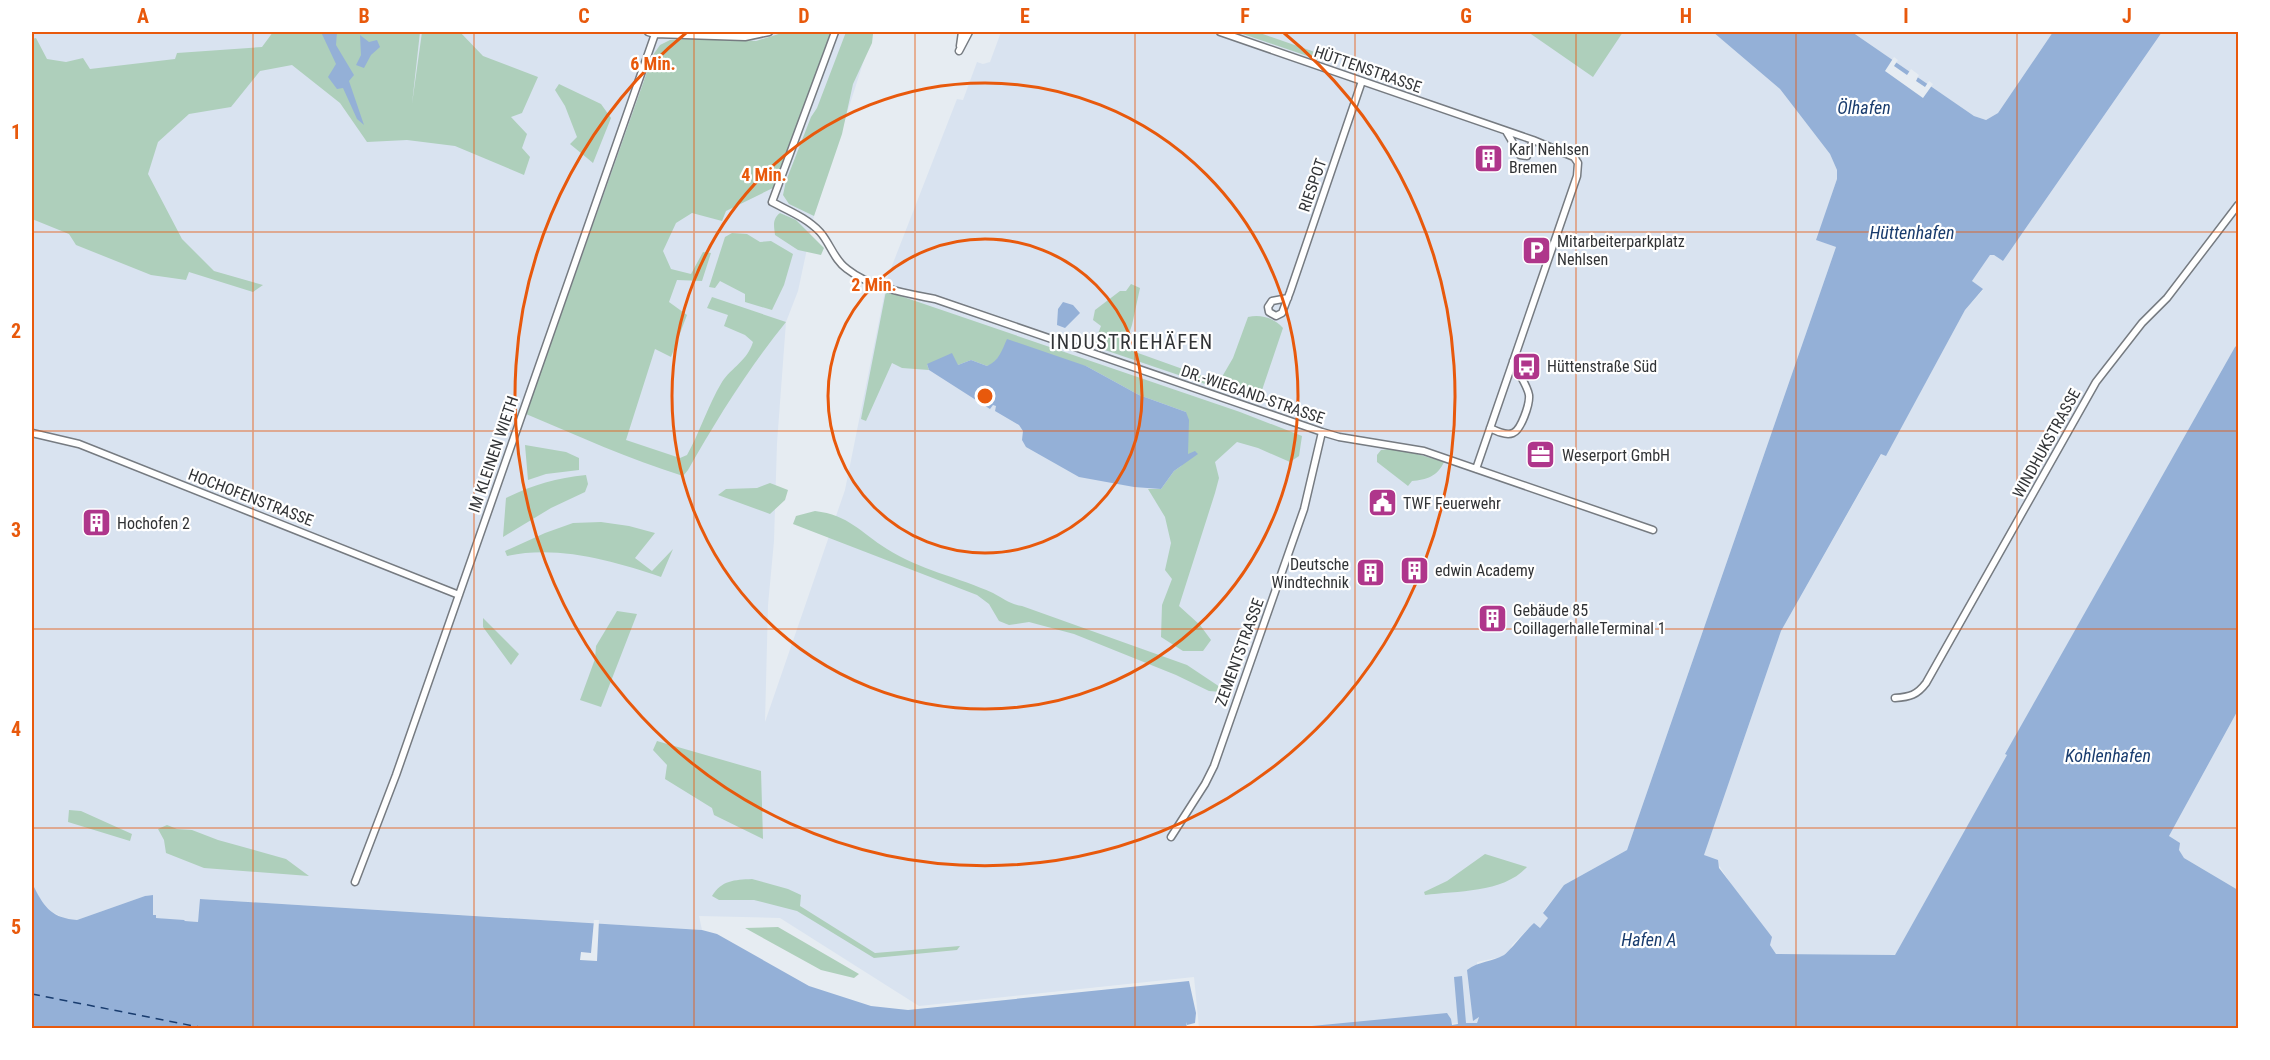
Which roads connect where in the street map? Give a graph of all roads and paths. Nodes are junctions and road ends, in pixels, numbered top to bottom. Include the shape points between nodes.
1 (769, 32) edge
2 (835, 32) edge
3 (962, 32) edge
4 (969, 32) edge
5 (1220, 32) edge
6 (652, 33) edge
7 (1362, 81) junction
8 (1506, 131) junction
9 (1533, 140) junction
10 (2238, 205) edge
11 (1288, 298) dead end
12 (1513, 361) junction
13 (1490, 428) junction
14 (1322, 432) junction
15 (32, 433) edge
16 (1476, 469) junction
17 (1653, 530) dead end
18 (459, 595) junction
19 (1895, 698) dead end
20 (1171, 837) dead end
21 (355, 882) dead end

1 - 6 street via 745,36
2 - 14 street, DR.-WIEGAND-STRASSE via 772,202 819,231 847,270 880,286 935,299
3 - 4 street via 959,51
5 - 7 street, HÜTTENSTRASSE
6 - 18 street, IM KLEINEN WIETH
7 - 8 street, HÜTTENSTRASSE
7 - 11 street, RIESPOT
8 - 9 street, HÜTTENSTRASSE
8 - 9 street via 1520,155 1527,156
9 - 12 street, HÜTTENSTRASSE via 1574,157 1578,163 1577,176
10 - 19 street, WINDHUKSTRASSE via 2096,382 1926,683 1919,693
12 - 13 street, HÜTTENSTRASSE
12 - 13 street via 1529,397 1514,433
13 - 16 street, HÜTTENSTRASSE
14 - 16 street, DR.-WIEGAND-STRASSE via 1424,451
14 - 20 street, ZEMENTSTRASSE via 1304,509 1214,766
15 - 18 street, HOCHOFENSTRASSE via 79,444
16 - 17 street, DR.-WIEGAND-STRASSE
18 - 21 street, IM KLEINEN WIETH

